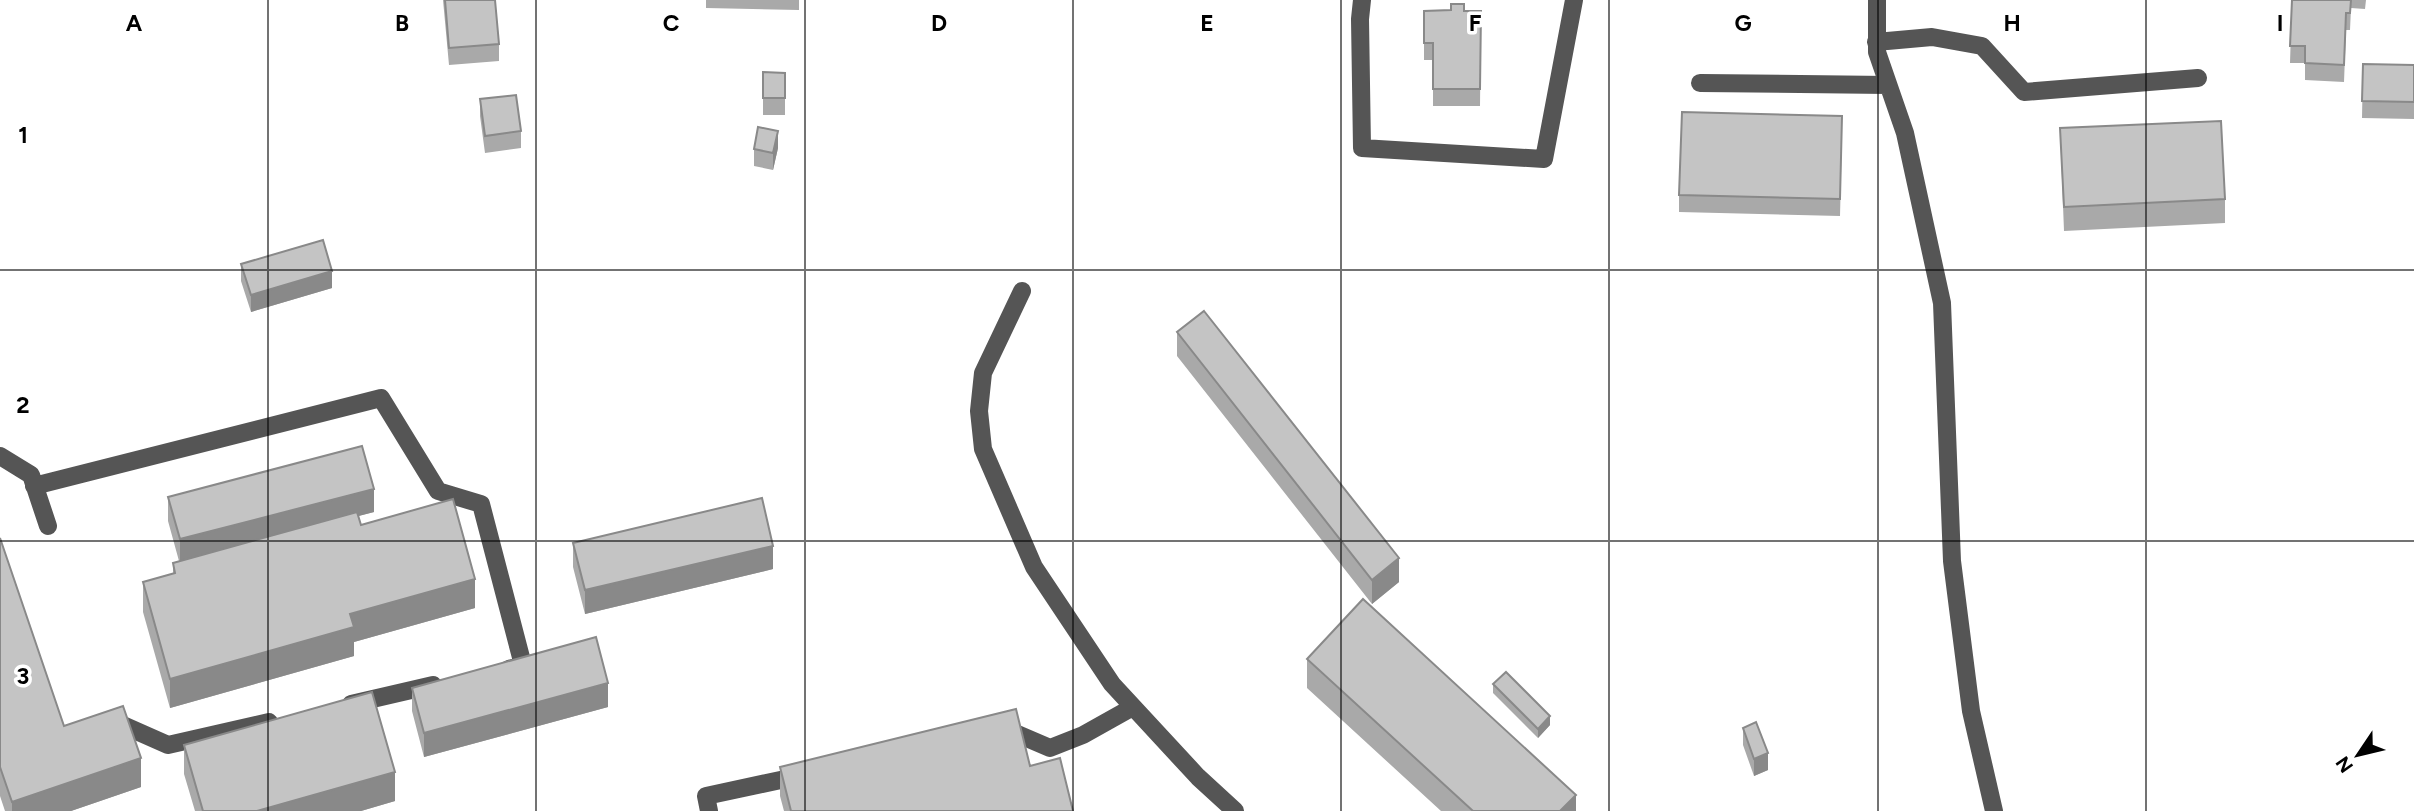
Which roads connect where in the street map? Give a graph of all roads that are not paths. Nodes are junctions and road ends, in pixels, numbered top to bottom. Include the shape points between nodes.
1 (1362, 0) edge
2 (1574, 0) edge
3 (1877, 0) edge
4 (1877, 42) junction
5 (2198, 78) dead end
6 (1700, 83) dead end
7 (1888, 85) junction
8 (1022, 291) dead end
9 (0, 456) edge
10 (34, 486) junction
11 (48, 526) dead end
12 (496, 671) edge
13 (444, 683) edge
14 (339, 707) edge
15 (1133, 707) junction
16 (286, 718) edge
17 (116, 722) edge
18 (988, 739) edge
19 (828, 771) edge
20 (1226, 808) edge
21 (709, 811) edge
22 (1994, 811) edge

1 - 2 street via 1362,148 1544,159
3 - 4 street
4 - 5 street via 1932,37 1982,46 2024,92
4 - 7 street
6 - 7 street
7 - 22 street via 1905,133 1942,303 1952,561 1970,711
8 - 15 street via 983,373 979,411 983,449 1034,567 1112,684
9 - 10 street via 31,475
10 - 11 street
10 - 12 street via 382,398 438,491 481,504 523,665
13 - 14 street
15 - 18 street via 1050,748 1014,733
15 - 20 street
16 - 17 street via 167,745
19 - 21 street via 706,796

